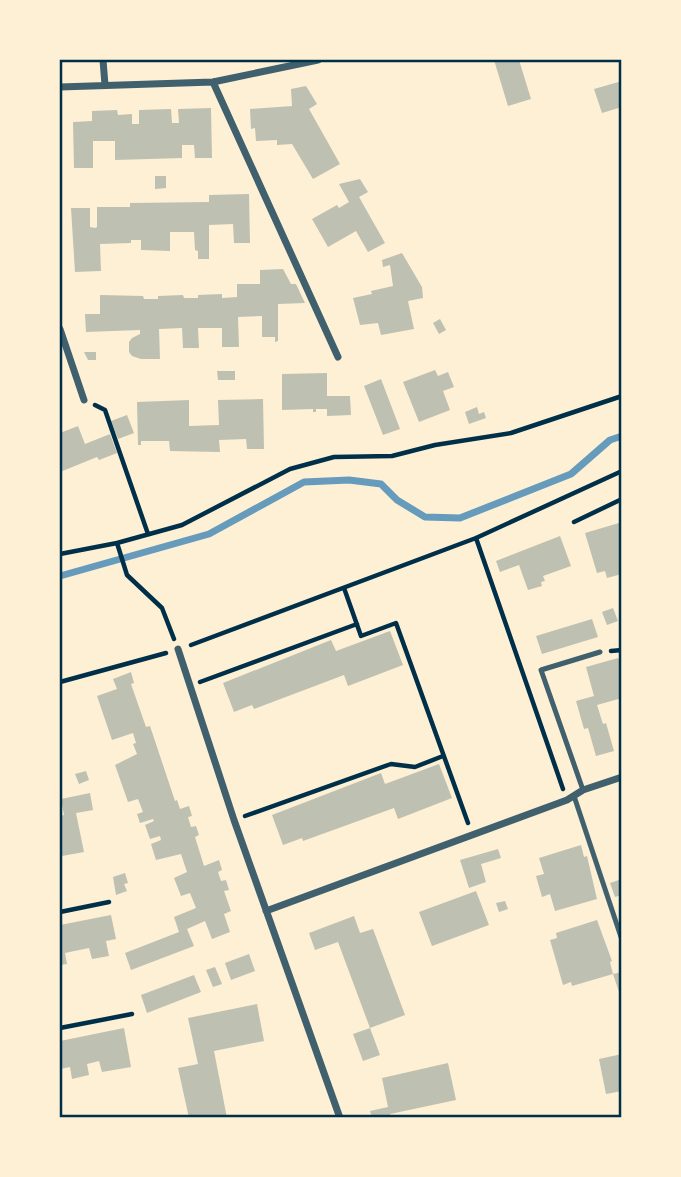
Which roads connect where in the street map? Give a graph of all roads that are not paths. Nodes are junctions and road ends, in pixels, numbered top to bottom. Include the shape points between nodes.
1 (103, 60) edge
2 (318, 60) edge
3 (213, 82) junction
4 (105, 85) junction
5 (60, 87) edge
6 (60, 332) edge
7 (338, 357) dead end
8 (84, 400) road end
9 (178, 649) road end
10 (600, 652) dead end
11 (621, 777) edge
12 (583, 790) junction
13 (571, 798) junction
14 (266, 911) junction
15 (621, 940) edge
16 (340, 1118) edge

1 - 4 street
2 - 3 street
3 - 4 street
3 - 7 street
4 - 5 street
6 - 8 street
9 - 14 street
10 - 12 lane via 541,670
11 - 12 street
12 - 13 street
13 - 14 street
13 - 15 lane
14 - 16 street

